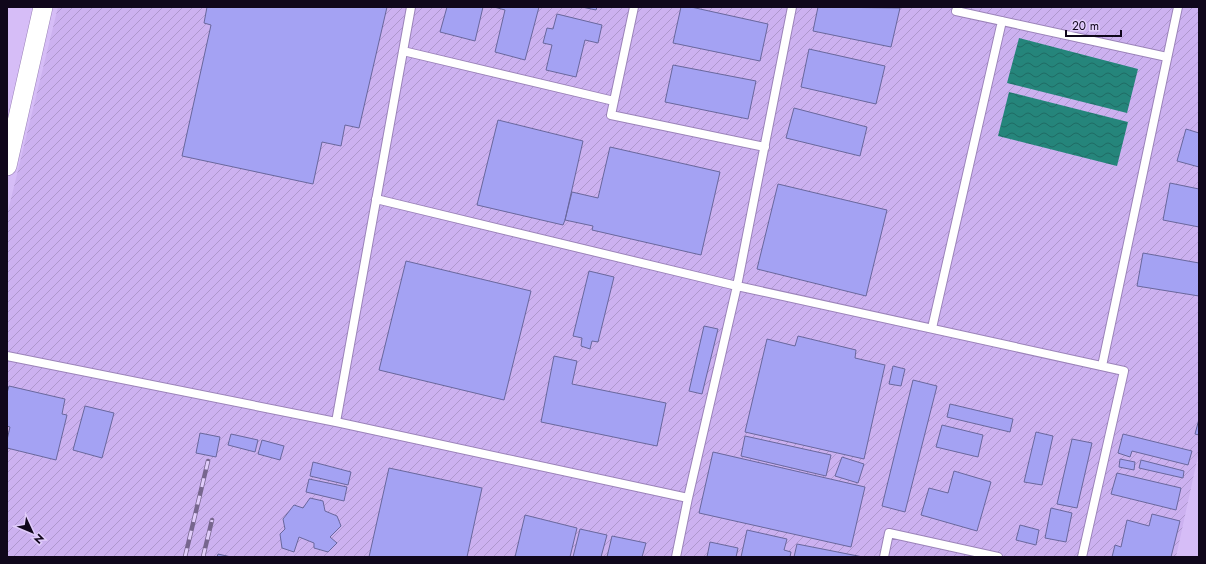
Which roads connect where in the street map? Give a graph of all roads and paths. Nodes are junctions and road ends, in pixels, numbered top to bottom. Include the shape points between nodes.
1 (43, 7) edge
2 (411, 7) edge
3 (634, 7) edge
4 (792, 7) edge
5 (1178, 7) edge
6 (956, 11) dead end
7 (1002, 21) junction
8 (403, 51) junction
9 (1167, 57) junction
10 (614, 101) junction
11 (765, 147) junction
12 (7, 166) edge
13 (376, 199) junction
14 (738, 286) junction
15 (932, 328) junction
16 (7, 356) edge
17 (1102, 366) junction
18 (336, 422) junction
19 (688, 498) junction
20 (676, 557) edge
21 (884, 557) edge
22 (998, 557) edge
23 (1082, 557) edge

1 - 12 street
2 - 8 lane
3 - 10 lane
4 - 11 lane
5 - 9 lane
6 - 7 lane
7 - 9 lane
7 - 15 lane
8 - 10 lane
8 - 13 lane
9 - 17 lane
10 - 11 lane via 611,115
11 - 14 lane
13 - 14 lane
13 - 18 lane
14 - 15 lane
14 - 19 lane
15 - 17 lane
16 - 18 lane
17 - 23 lane via 1124,371
18 - 19 lane
19 - 20 lane
21 - 22 lane via 890,533

